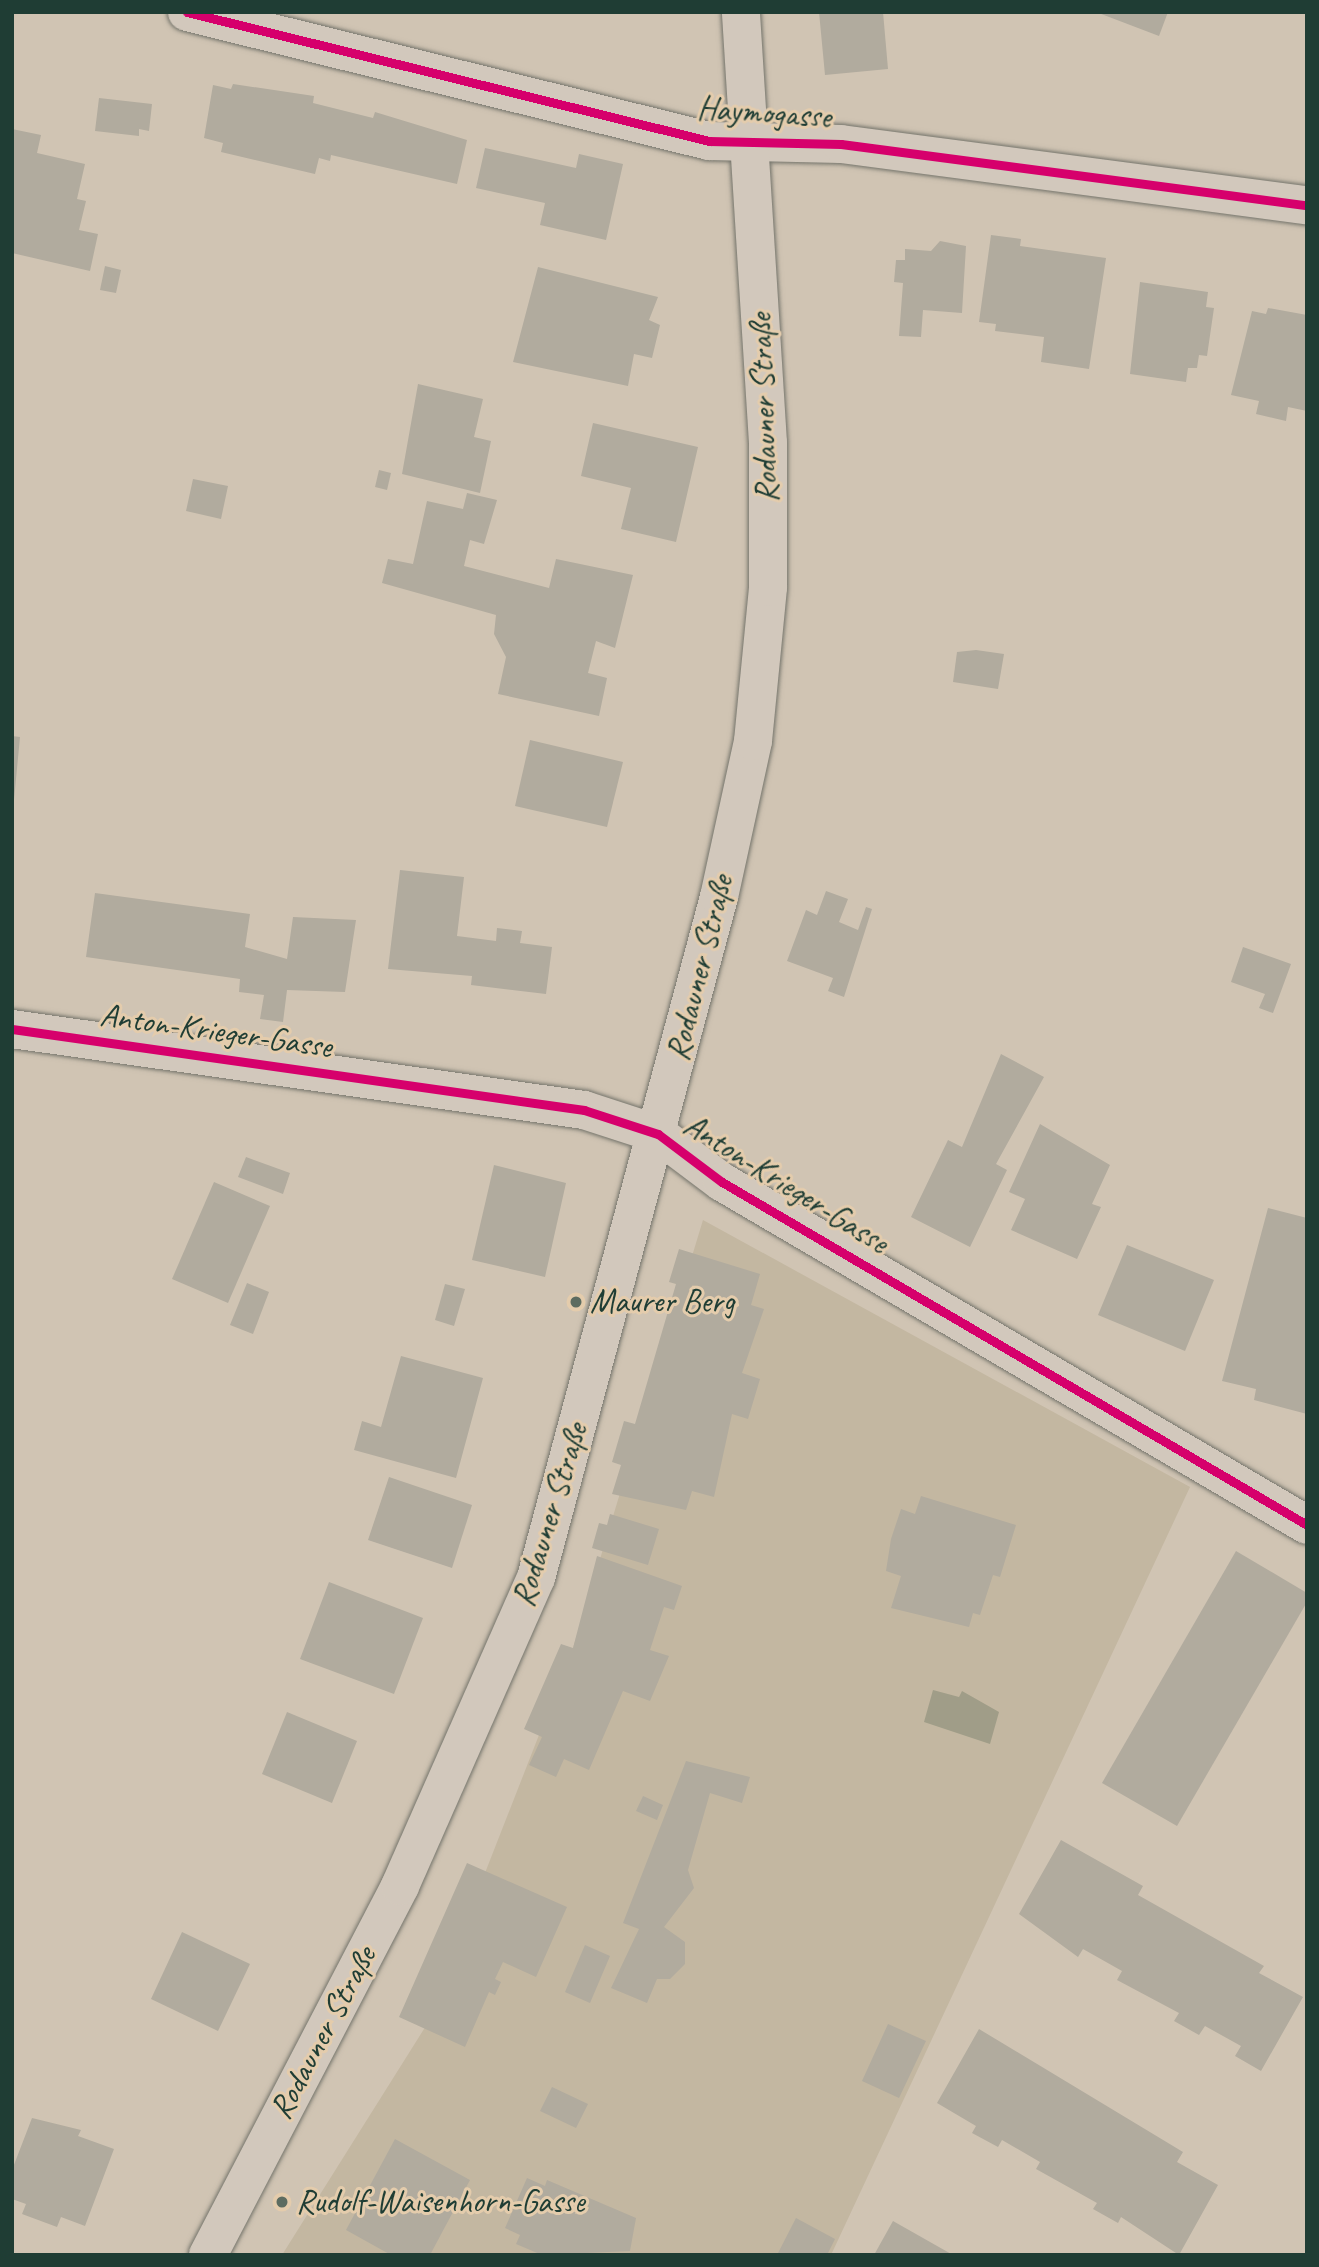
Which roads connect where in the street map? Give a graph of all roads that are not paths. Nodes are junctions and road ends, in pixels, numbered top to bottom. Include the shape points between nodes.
1 (187, 12) edge
2 (741, 12) edge
3 (748, 145) junction
4 (1307, 205) edge
5 (12, 1029) edge
6 (658, 1134) junction
7 (1307, 1525) edge
8 (208, 2255) edge

1 - 3 street, Haymogasse via 709,141
2 - 3 street, Rodauner Straße
3 - 4 street, Haymogasse via 841,144
3 - 6 street, Rodauner Straße via 768,443 768,587 753,741
5 - 6 street, Anton-Krieger-Gasse via 584,1110
6 - 7 street, Anton-Krieger-Gasse via 722,1182
6 - 8 street, Rodauner Straße via 536,1578 400,1886

